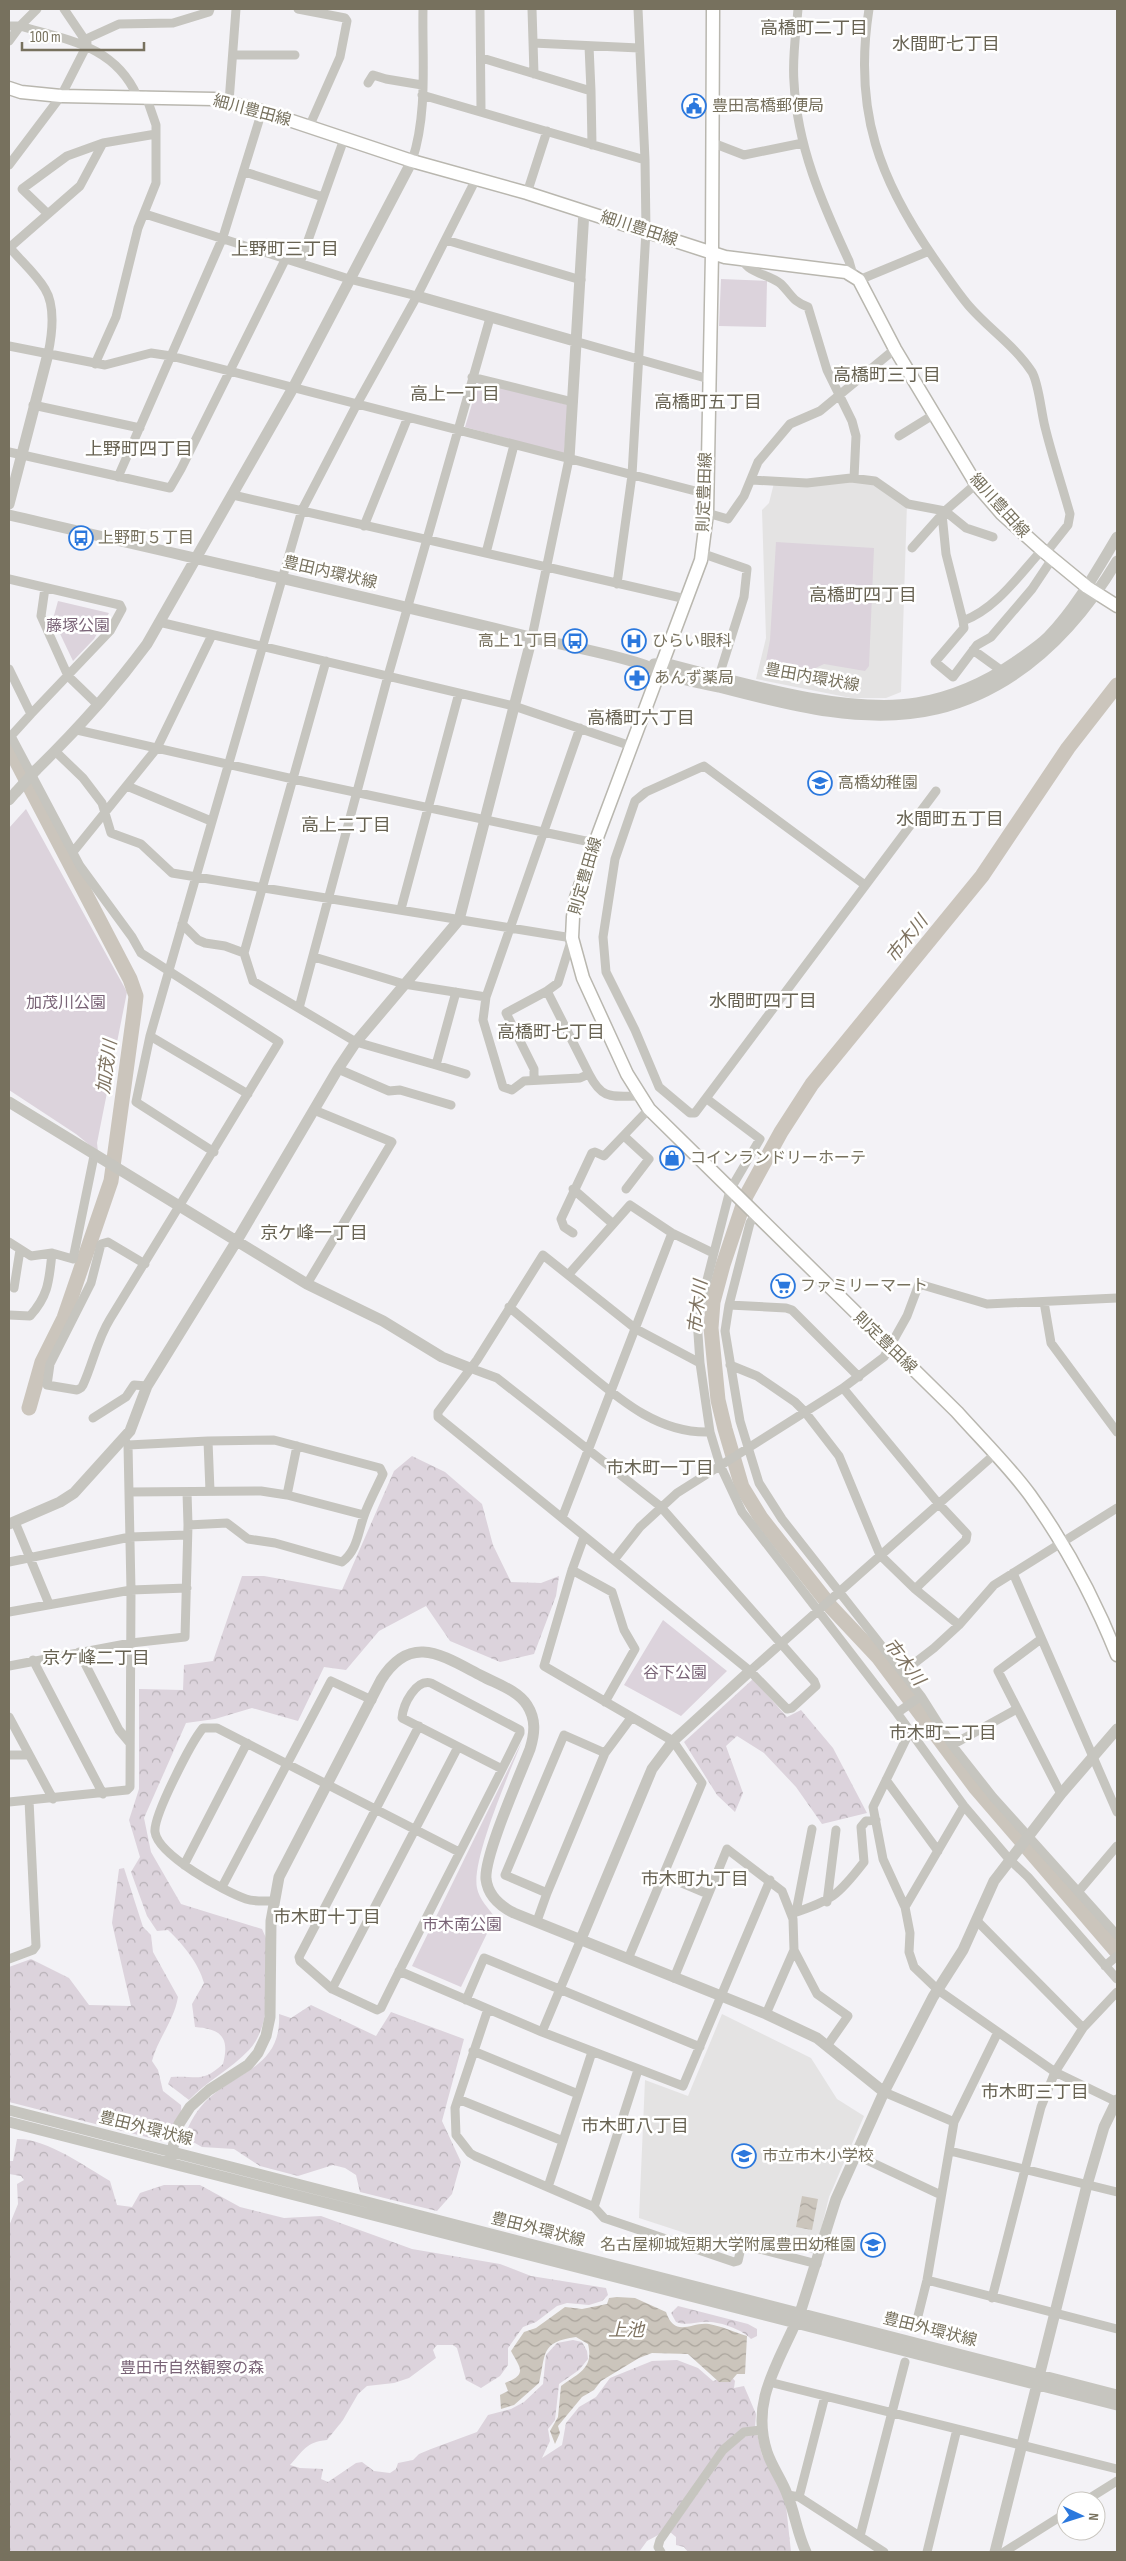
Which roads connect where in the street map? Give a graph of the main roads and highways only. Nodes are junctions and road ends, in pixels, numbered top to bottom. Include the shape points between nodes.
1 (713, 9) edge
2 (9, 88) edge
3 (712, 253) junction
4 (1117, 606) edge
5 (1117, 1655) edge

1 - 3 main road, 則定豊田線
2 - 3 main road, 細川豊田線 via 61,96 206,98 228,102
3 - 4 main road, 細川豊田線 via 828,268 856,277 933,416 976,484 1002,514 1046,554
3 - 5 main road, 則定豊田線 via 706,513 701,553 662,668 576,898 572,938 583,978 617,1053 649,1109 956,1412 1029,1495 1062,1542 1099,1610

